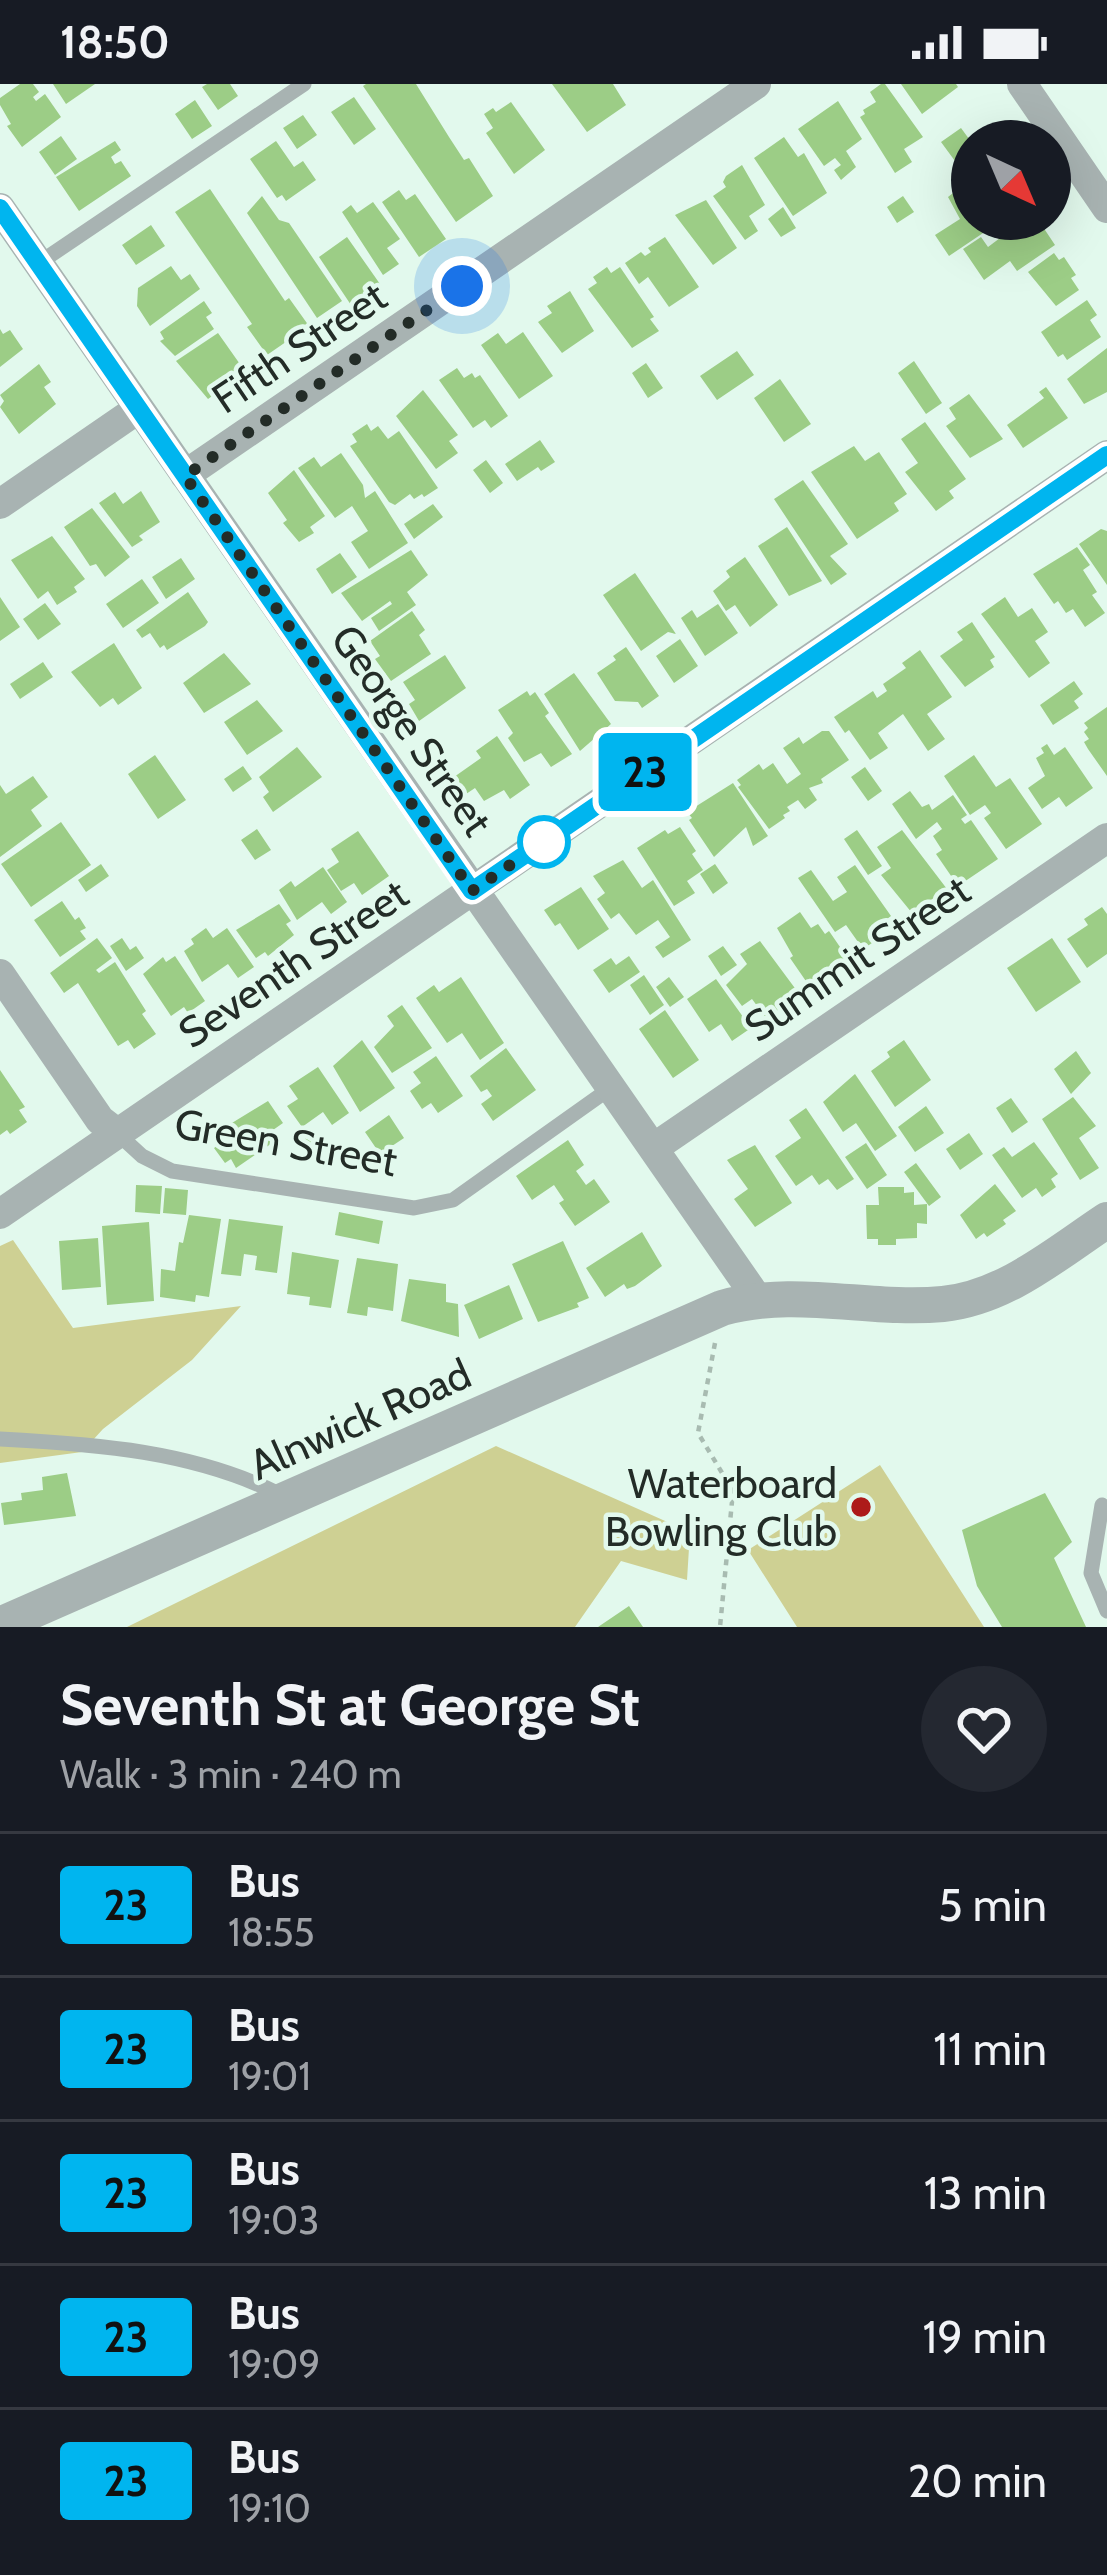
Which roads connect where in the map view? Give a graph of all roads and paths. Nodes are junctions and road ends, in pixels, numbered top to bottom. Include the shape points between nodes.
1 (304, 84) edge
2 (756, 84) edge
3 (1022, 84) edge
4 (0, 208) edge
5 (1107, 208) edge
6 (39, 263) junction
7 (138, 409) junction
8 (1107, 454) edge
9 (185, 476) junction
10 (0, 504) edge
11 (1107, 838) edge
12 (472, 891) junction
13 (0, 974) edge
14 (612, 1087) junction
15 (117, 1133) junction
16 (655, 1147) junction
17 (0, 1214) edge
18 (1107, 1220) edge
19 (740, 1303) junction
20 (0, 1439) edge
21 (289, 1499) junction
22 (1102, 1505) dead end
23 (1107, 1611) edge
24 (0, 1625) edge
25 (720, 1627) edge

1 - 6 lane
2 - 9 street, Fifth Street
3 - 5 street
4 - 6 street, George Street
6 - 7 street, George Street
7 - 9 street, George Street
7 - 10 street
8 - 12 street, Seventh Street
9 - 12 street, George Street
11 - 16 street, Summit Street
12 - 14 street, George Street
12 - 15 street, Seventh Street
13 - 15 street, Green Street
14 - 15 lane, Green Street via 452,1199 414,1208 172,1171
14 - 16 street, George Street
15 - 17 street, Seventh Street
16 - 19 street, George Street
18 - 19 street via 980,1296 943,1304
19 - 21 street, Alnwick Road
19 - 25 path via 698,1433 733,1491
20 - 21 lane via 137,1450 249,1479
21 - 24 street, Alnwick Road
22 - 23 lane via 1091,1573

